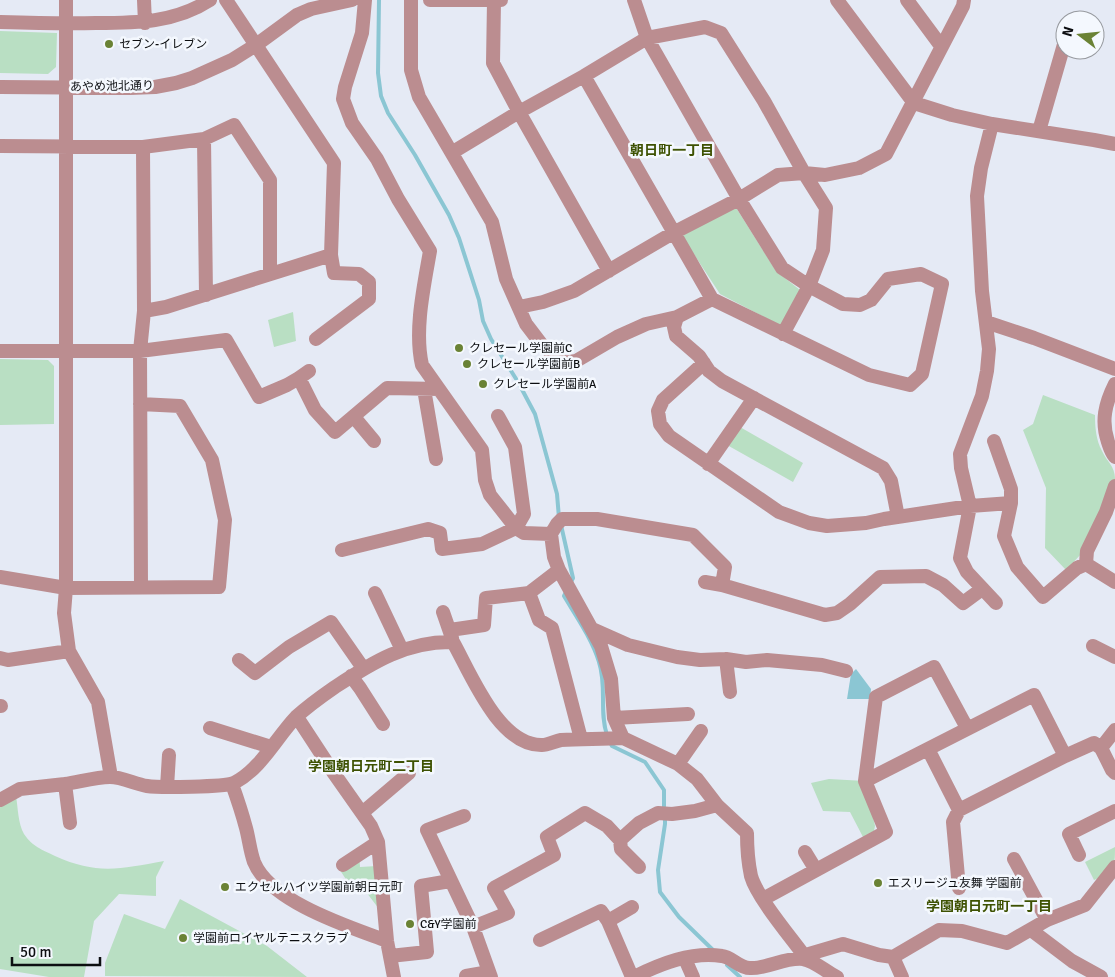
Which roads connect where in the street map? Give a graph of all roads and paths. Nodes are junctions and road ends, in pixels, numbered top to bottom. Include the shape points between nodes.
1 (66, 0) edge
2 (144, 0) edge
3 (210, 0) edge
4 (226, 0) edge
5 (352, 0) edge
6 (365, 0) edge
7 (411, 0) edge
8 (430, 0) edge
9 (438, 0) edge
10 (501, 0) edge
11 (634, 0) edge
12 (837, 0) edge
13 (907, 0) edge
14 (964, 0) edge
15 (494, 1) edge
16 (0, 22) edge
17 (145, 23) junction
18 (66, 24) junction
19 (647, 38) junction
20 (256, 45) junction
21 (941, 46) junction
22 (1059, 60) edge
23 (584, 76) junction
24 (0, 87) edge
25 (66, 87) junction
26 (914, 103) junction
27 (518, 112) junction
28 (992, 124) junction
29 (1039, 131) junction
30 (204, 139) junction
31 (1115, 144) edge
32 (0, 146) edge
33 (66, 146) junction
34 (143, 146) junction
35 (452, 152) junction
36 (804, 173) junction
37 (739, 199) junction
38 (673, 233) junction
39 (331, 255) junction
40 (609, 271) junction
41 (270, 274) junction
42 (808, 286) junction
43 (206, 294) junction
44 (712, 299) junction
45 (519, 307) junction
46 (144, 311) junction
47 (677, 317) junction
48 (986, 322) junction
49 (783, 334) junction
50 (316, 340) dead end
51 (0, 351) edge
52 (66, 351) junction
53 (140, 351) junction
54 (704, 363) junction
55 (1115, 369) edge
56 (1115, 384) edge
57 (424, 388) junction
58 (439, 389) junction
59 (754, 398) junction
60 (140, 404) junction
61 (498, 416) dead end
62 (354, 417) junction
63 (374, 441) dead end
64 (994, 441) dead end
65 (1115, 457) edge
66 (436, 459) dead end
67 (708, 464) junction
68 (1115, 486) edge
69 (1011, 503) junction
70 (970, 506) junction
71 (1111, 513) edge
72 (898, 517) junction
73 (516, 528) junction
74 (551, 534) junction
75 (342, 550) dead end
76 (1086, 564) junction
77 (559, 570) junction
78 (0, 577) edge
79 (705, 582) dead end
80 (1115, 582) edge
81 (722, 585) junction
82 (141, 587) junction
83 (66, 588) junction
84 (982, 589) junction
85 (376, 593) dead end
86 (530, 593) junction
87 (996, 603) dead end
88 (443, 612) dead end
89 (592, 629) junction
90 (452, 636) junction
91 (1093, 646) dead end
92 (402, 650) junction
93 (69, 651) junction
94 (1115, 657) edge
95 (0, 658) edge
96 (726, 659) junction
97 (239, 660) dead end
98 (363, 668) junction
99 (846, 671) dead end
100 (351, 676) junction
101 (730, 692) dead end
102 (688, 714) dead end
103 (297, 717) junction
104 (614, 718) junction
105 (383, 724) dead end
106 (210, 728) dead end
107 (967, 728) junction
108 (1115, 730) edge
109 (701, 731) dead end
110 (622, 738) junction
111 (581, 739) junction
112 (271, 747) junction
113 (1101, 748) junction
114 (928, 749) junction
115 (169, 755) dead end
116 (1065, 756) junction
117 (678, 764) junction
118 (408, 773) dead end
119 (1115, 773) edge
120 (110, 777) junction
121 (865, 781) junction
122 (65, 784) junction
123 (232, 784) junction
124 (167, 788) junction
125 (0, 800) edge
126 (717, 805) junction
127 (959, 810) junction
128 (1115, 811) edge
129 (362, 813) junction
130 (464, 816) dead end
131 (70, 823) dead end
132 (620, 840) junction
133 (378, 842) junction
134 (805, 852) dead end
135 (1079, 855) dead end
136 (1014, 859) dead end
137 (343, 865) dead end
138 (639, 867) dead end
139 (1115, 867) edge
140 (816, 870) junction
141 (450, 881) junction
142 (959, 888) dead end
143 (763, 899) junction
144 (632, 907) dead end
145 (1048, 920) junction
146 (608, 921) junction
147 (473, 926) junction
148 (1031, 930) junction
149 (540, 940) dead end
150 (387, 941) junction
151 (390, 956) junction
152 (893, 957) junction
153 (685, 959) junction
154 (803, 959) junction
155 (490, 974) edge
156 (466, 976) edge
157 (833, 976) edge
158 (394, 977) edge
159 (633, 977) edge
160 (693, 977) edge
161 (902, 977) edge
162 (1101, 977) edge

1 - 18 street
2 - 17 street
3 - 17 street via 198,8
4 - 20 street
5 - 20 street, あやめ池北通り via 297,15
6 - 58 street via 362,33 343,99 352,123 377,159 430,251 422,295 419,351 422,365
7 - 35 street via 411,70 419,97
8 - 9 street
9 - 15 street
10 - 15 street
11 - 19 street
12 - 26 street
13 - 21 street
14 - 21 street
15 - 27 street via 493,63
16 - 18 street
17 - 18 street
18 - 25 street
19 - 23 street
19 - 36 street via 705,27 721,33
19 - 37 street
20 - 25 street, あやめ池北通り via 212,69 176,83 130,88
20 - 39 street via 334,163
21 - 26 street
22 - 29 street
23 - 27 street
23 - 38 street
24 - 25 street, あやめ池北通り
25 - 33 street
26 - 28 street
26 - 36 street via 886,154 859,168 825,175
27 - 35 street
27 - 40 street
28 - 29 street
28 - 48 street via 978,196
29 - 31 street
30 - 34 street
30 - 41 street via 234,125 270,180
30 - 43 street
32 - 33 street
33 - 34 street
33 - 52 street
34 - 46 street
35 - 45 street via 492,222 506,279
36 - 37 street via 778,174
36 - 42 street via 826,208 823,250
37 - 38 street
37 - 42 street via 782,268
38 - 40 street
38 - 44 street
39 - 41 street
39 - 50 street via 334,273 359,274 369,282 369,299
40 - 45 street via 574,291
41 - 43 street
42 - 49 street
42 - 49 street via 843,304 860,305 871,300 888,279 922,274 942,284 922,374 910,385 869,375
43 - 46 street
44 - 47 street
44 - 49 street
45 - 47 street via 526,324 542,345 564,363 576,361 616,337 646,324
46 - 53 street
47 - 54 street via 676,336
48 - 55 street
48 - 70 street via 989,349 982,396 960,454
51 - 52 street
52 - 53 street
52 - 83 street
53 - 60 street
53 - 62 street via 226,340 259,397 304,375 315,410 335,432
54 - 59 street via 722,381
54 - 67 street via 663,400 658,411 660,424 669,436
56 - 65 street via 1107,399 1103,420
57 - 58 street
57 - 62 street via 387,388
57 - 66 street
58 - 73 street via 482,450 490,495
59 - 67 street
59 - 72 street via 883,468 890,481
60 - 82 street
60 - 82 street via 180,406 212,460 225,520 219,587
61 - 73 street via 515,447 524,514
62 - 63 street
64 - 69 street via 1011,489
67 - 72 street via 779,512 809,523 828,526
68 - 71 street
69 - 70 street
69 - 76 street via 1004,536 1017,567 1043,597
70 - 72 street
70 - 84 street via 960,558
71 - 76 street via 1087,552
73 - 74 street via 524,533
73 - 75 street via 482,544 442,549 440,533 428,529
74 - 77 street
74 - 81 street via 562,519 597,520 693,534 725,567
76 - 80 street
77 - 86 street
77 - 89 street
78 - 83 street
79 - 81 street
81 - 84 street via 824,615 837,613 880,577 926,576 943,585 963,603
82 - 83 street
83 - 93 street via 64,613
84 - 87 street
85 - 92 street
86 - 90 street via 486,598 484,625
86 - 111 street via 539,620 552,628
88 - 90 street
89 - 96 street via 650,652 700,660
89 - 104 street via 611,679
90 - 92 street
90 - 111 street via 494,717 508,731 526,741 543,745 558,740
91 - 94 street
92 - 98 street
93 - 95 street via 8,660
93 - 120 street via 98,702
96 - 99 street via 822,665
96 - 101 street
97 - 98 street via 255,673 289,647 331,622
98 - 100 street
100 - 103 street
100 - 105 street
102 - 104 street
103 - 112 street
103 - 129 street
104 - 110 street
106 - 112 street
107 - 114 street
107 - 116 street via 1034,695
107 - 121 street via 934,666 876,697
108 - 113 street
109 - 117 street
110 - 111 street
110 - 117 street
112 - 123 street via 251,770
113 - 116 street via 1094,743
113 - 119 street
114 - 121 street
114 - 127 street
115 - 124 street
116 - 127 street
117 - 126 street via 696,779
118 - 129 street
120 - 122 street
120 - 124 street
121 - 140 street via 886,832
122 - 125 street via 20,789
122 - 131 street
123 - 124 street
123 - 150 street via 254,862 265,879 321,916
126 - 132 street via 665,814 639,823
126 - 143 street via 747,833 751,877
127 - 142 street via 953,822
128 - 135 street via 1069,834
129 - 133 street
130 - 141 street via 427,830
132 - 138 street via 621,849
132 - 147 street via 607,826 585,813 547,837 554,856 494,888 508,913
133 - 137 street
133 - 150 street
134 - 140 street
136 - 145 street
139 - 145 street via 1085,906
140 - 143 street
141 - 147 street
141 - 151 street via 421,886 427,952
143 - 154 street via 803,954
144 - 146 street
145 - 148 street
146 - 149 street via 601,911
146 - 159 street
147 - 155 street
148 - 152 street via 1007,943 962,930 939,930
148 - 162 street via 1072,961
150 - 151 street
151 - 158 street
152 - 154 street via 843,944 809,954
152 - 161 street
153 - 154 street via 718,955 749,968
153 - 159 street via 661,964
153 - 160 street
154 - 157 street
155 - 156 street

